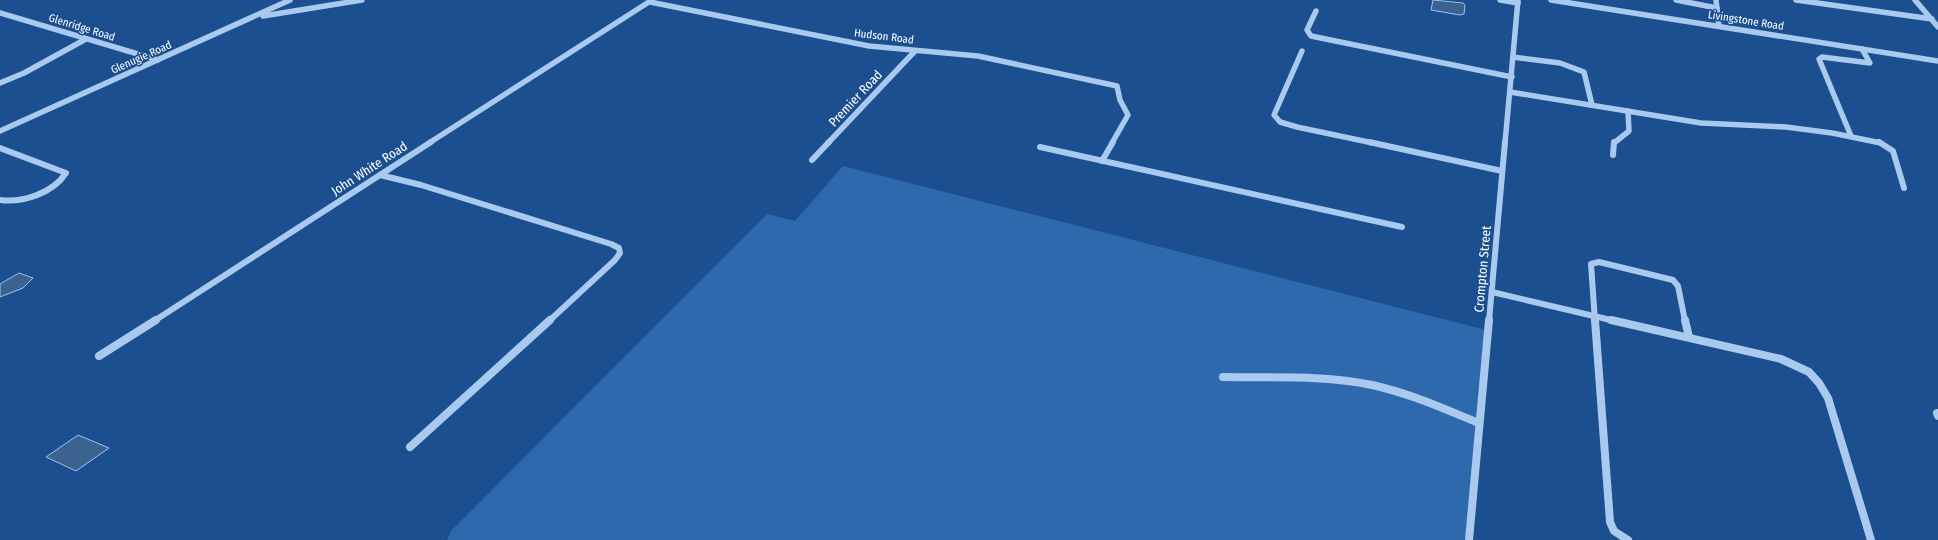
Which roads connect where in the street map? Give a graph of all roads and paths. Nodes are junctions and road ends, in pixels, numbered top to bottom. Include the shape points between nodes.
1 (290, 0) edge
2 (362, 0) edge
3 (1500, 0) edge
4 (1551, 0) edge
5 (1676, 0) edge
6 (1716, 0) edge
7 (1796, 0) edge
8 (1915, 0) edge
9 (651, 1) edge
10 (1518, 1) edge
11 (1717, 8) junction
12 (1316, 10) dead end
13 (0, 13) edge
14 (255, 17) junction
15 (1932, 19) junction
16 (1719, 26) junction
17 (1938, 27) edge
18 (86, 39) junction
19 (1862, 49) junction
20 (915, 50) junction
21 (1302, 50) dead end
22 (1513, 56) junction
23 (158, 60) junction
24 (1938, 61) edge
25 (1512, 77) junction
26 (0, 83) edge
27 (1510, 92) junction
28 (1592, 105) junction
29 (1628, 111) junction
30 (0, 131) edge
31 (1851, 136) junction
32 (0, 148) edge
33 (1040, 148) dead end
34 (1613, 155) dead end
35 (812, 160) dead end
36 (1102, 161) junction
37 (1502, 171) junction
38 (380, 175) junction
39 (1904, 188) dead end
40 (0, 200) edge
41 (1402, 227) dead end
42 (1492, 292) junction
43 (1596, 316) junction
44 (1689, 337) junction
45 (99, 356) dead end
46 (1223, 377) dead end
47 (1479, 423) junction
48 (410, 447) dead end
49 (1469, 540) edge
50 (1628, 540) edge
51 (1872, 540) edge

1 - 14 street, Glenugie Road
2 - 14 street
3 - 10 street
4 - 16 street, Livingstone Road
5 - 11 street
6 - 11 street
7 - 15 street
8 - 15 street
9 - 20 street, Hudson Road via 861,44
9 - 38 street, John White Road
10 - 22 street, Crompton Street
11 - 16 street
12 - 25 street via 1307,30 1311,36
13 - 18 street, Glenridge Road
14 - 23 street, Glenugie Road
15 - 17 street
16 - 19 street, Livingstone Road
18 - 23 street, Glenridge Road
18 - 26 street via 24,73
19 - 24 street, Livingstone Road
19 - 31 street via 1870,63 1822,56 1819,59
20 - 35 street, Premier Road
20 - 36 street, Hudson Road via 978,56 1117,86 1120,100 1128,115
21 - 37 street via 1274,115 1280,122
22 - 25 street, Crompton Street
22 - 28 street via 1580,69 1584,72
23 - 30 street, Glenugie Road
25 - 27 street, Crompton Street
27 - 28 street
27 - 37 street, Crompton Street
28 - 29 street
29 - 31 street via 1701,122
29 - 34 street via 1629,131 1614,142
31 - 39 street via 1883,144 1893,151
32 - 40 street via 66,173 62,179 23,202
33 - 36 street
36 - 41 street
37 - 42 street, Crompton Street
38 - 45 street, John White Road
38 - 48 street via 421,185 611,244 619,248 620,253
42 - 43 street
42 - 47 street, Crompton Street
43 - 44 street
43 - 44 street via 1591,264 1599,262 1673,280 1678,286
43 - 50 street via 1610,522 1614,531
44 - 51 street via 1781,359 1804,369 1822,384
46 - 47 street via 1335,380 1372,385 1410,395
47 - 49 street, Crompton Street

